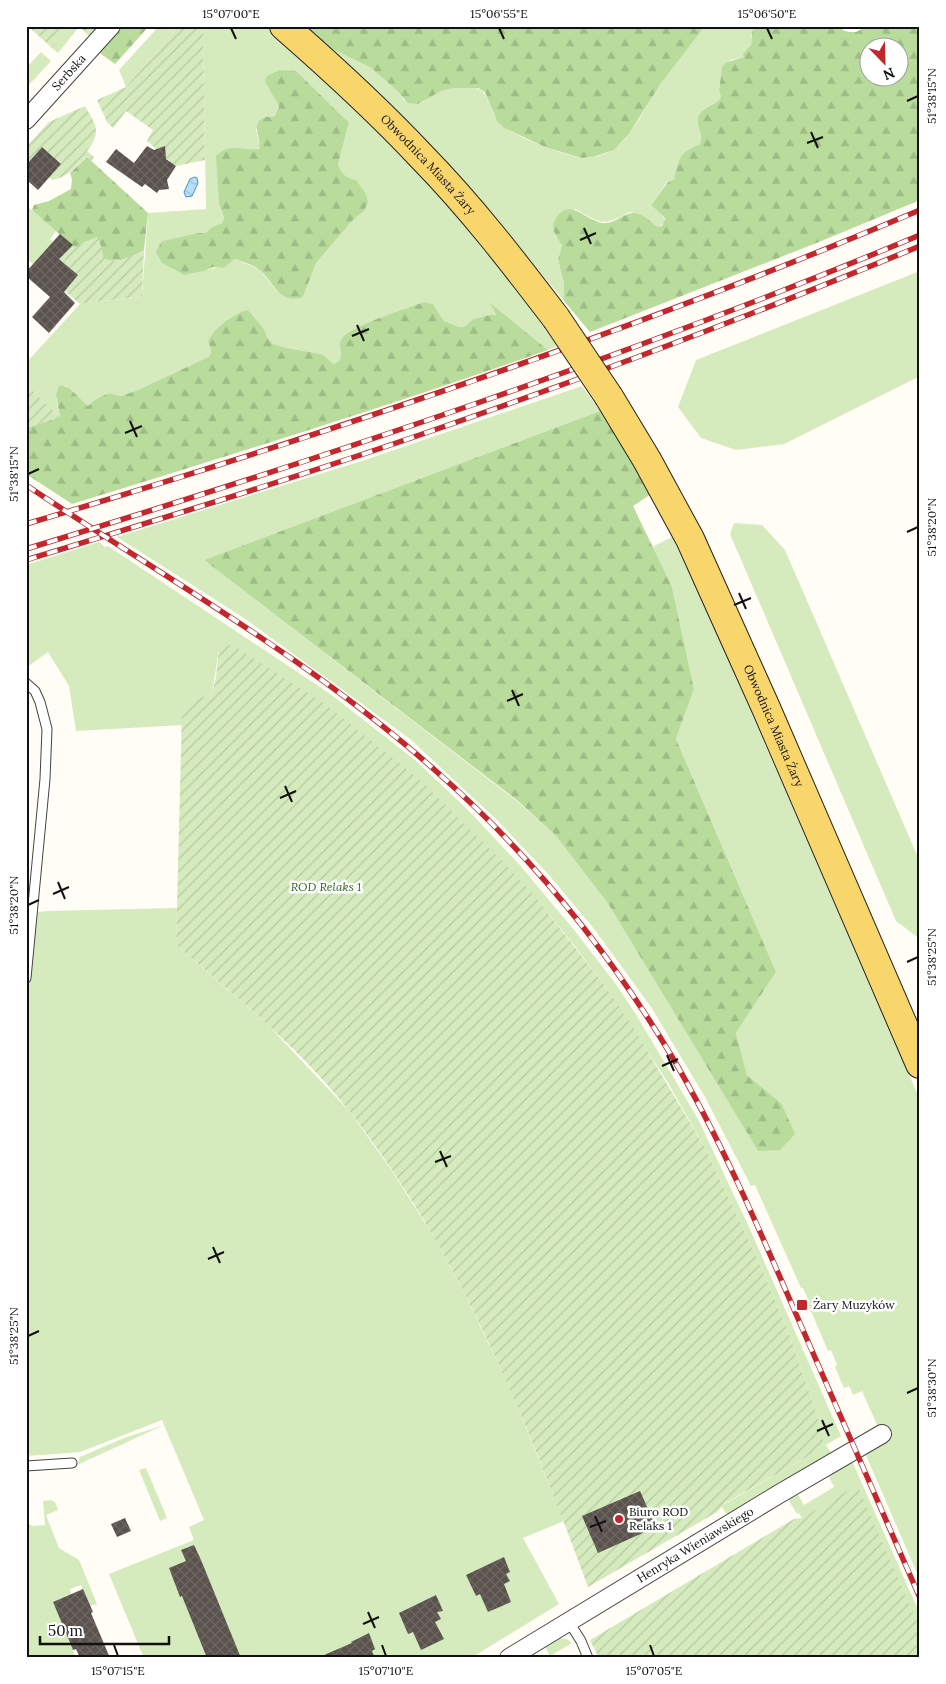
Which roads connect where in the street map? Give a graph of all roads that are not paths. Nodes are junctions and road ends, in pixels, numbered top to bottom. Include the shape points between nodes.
1 (111, 26) edge
2 (284, 26) edge
3 (26, 120) edge
4 (26, 683) edge
5 (26, 978) edge
6 (920, 1064) edge
7 (882, 1434) dead end
8 (72, 1463) dead end
9 (26, 1466) edge
10 (568, 1622) junction
11 (508, 1658) edge
12 (588, 1658) edge

1 - 3 street, Serbska
2 - 6 main road, Obwodnica Miasta Żary, bridge via 423,157 556,318 609,397 690,539
4 - 5 lane via 35,691 47,729
7 - 10 street, Henryka Wieniawskiego
8 - 9 lane
10 - 11 street, Henryka Wieniawskiego
10 - 12 lane

